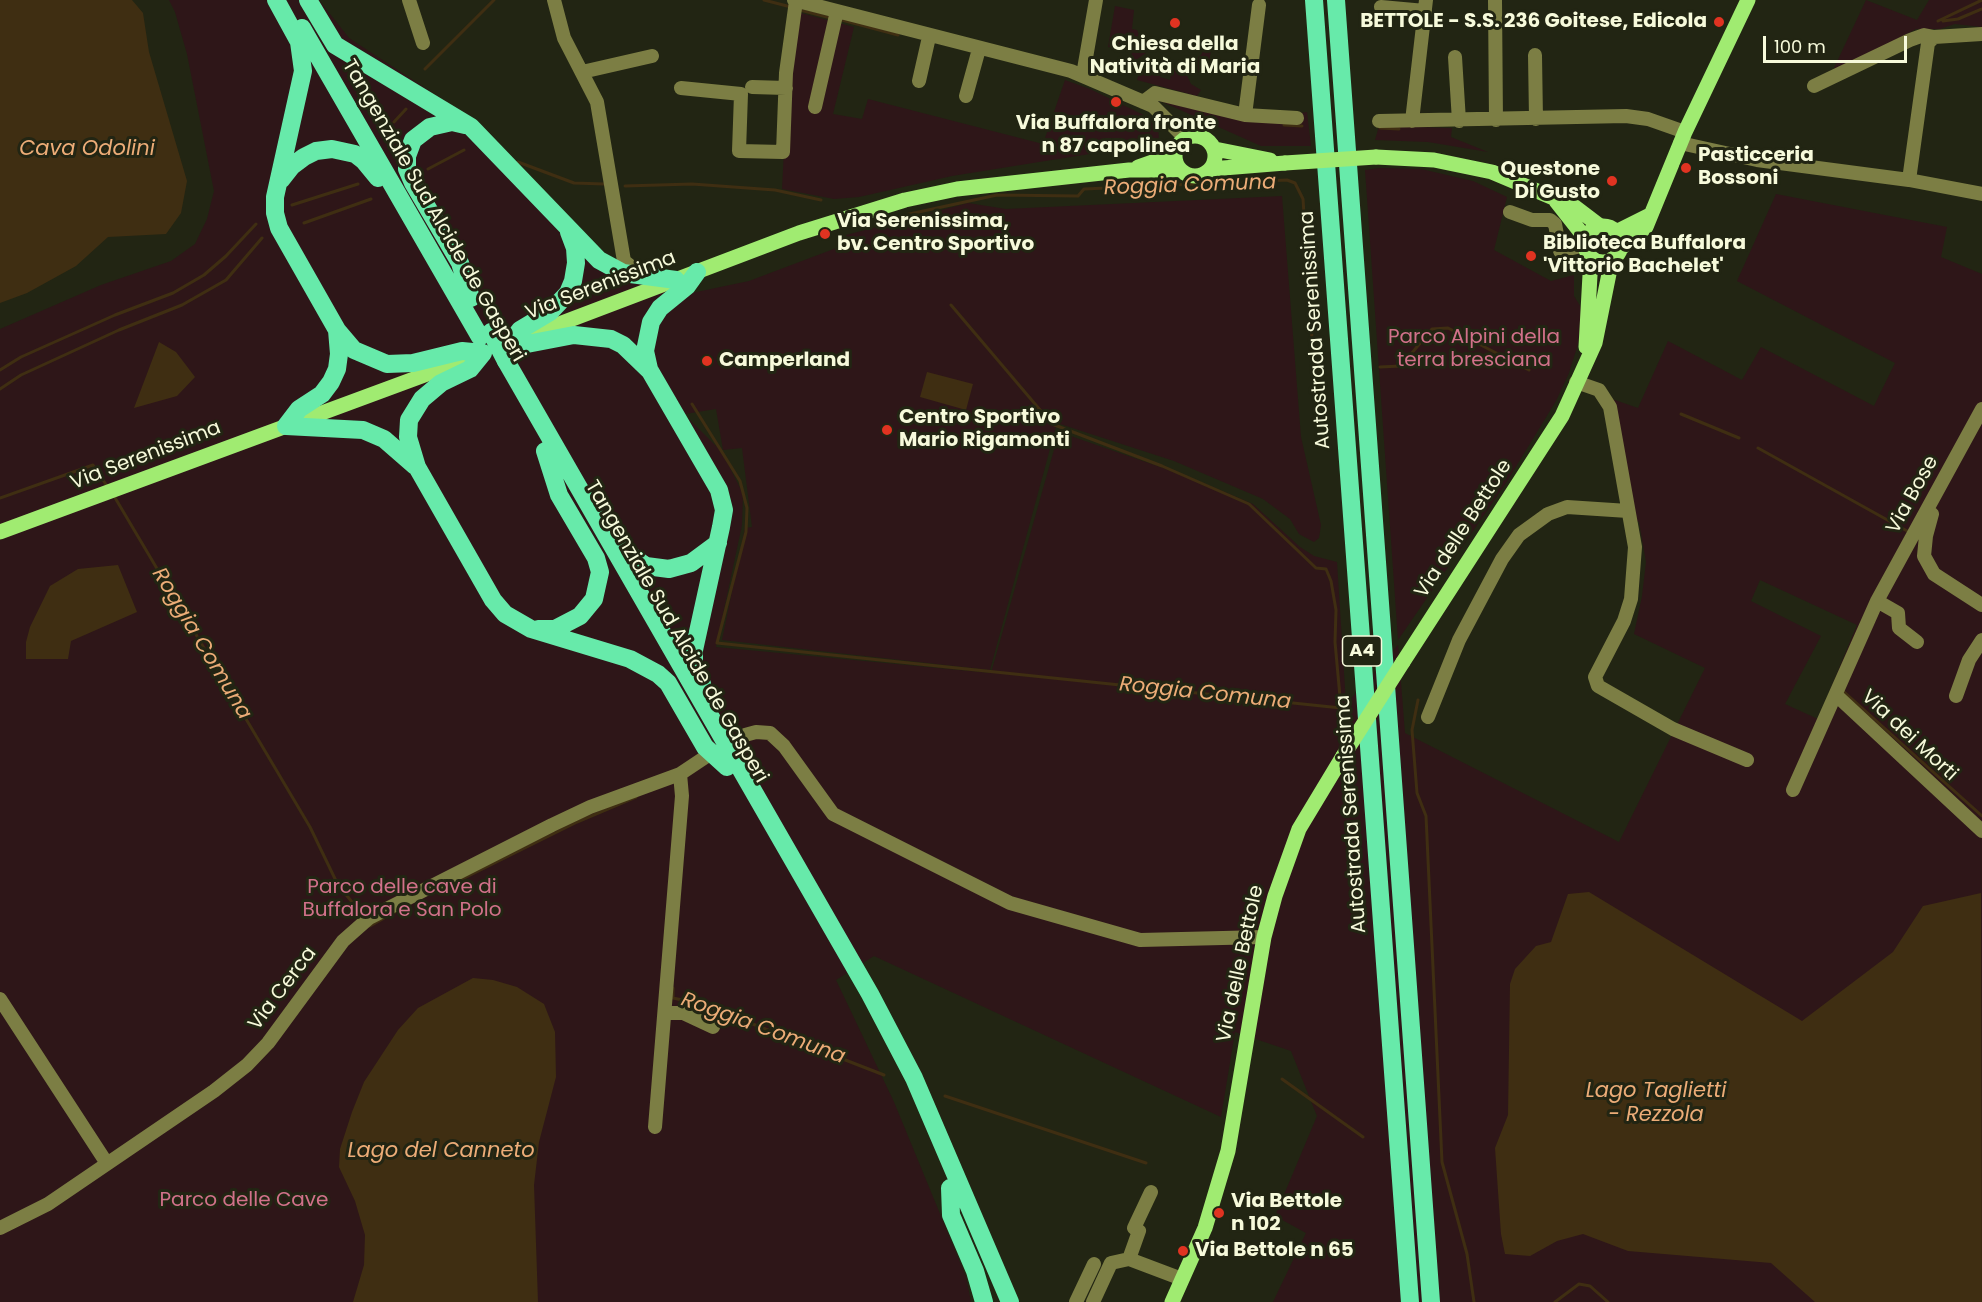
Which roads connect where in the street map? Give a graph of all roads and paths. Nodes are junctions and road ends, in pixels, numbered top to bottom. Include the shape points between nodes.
1 (276, 0) edge
2 (286, 0) edge
3 (299, 0) edge
4 (308, 0) edge
5 (409, 0) edge
6 (554, 0) edge
7 (1096, 0) edge
8 (1314, 0) edge
9 (1336, 0) edge
10 (1495, 0) edge
11 (1748, 0) edge
12 (794, 4) edge
13 (1258, 5) dead end
14 (1425, 5) edge
15 (1381, 7) dead end
16 (835, 18) junction
17 (1982, 34) edge
18 (929, 37) junction
19 (1934, 37) junction
20 (423, 43) dead end
21 (979, 49) junction
22 (1535, 55) dead end
23 (652, 56) dead end
24 (1455, 57) dead end
25 (582, 72) junction
26 (1083, 75) junction
27 (919, 81) dead end
28 (752, 87) dead end
29 (1814, 87) dead end
30 (681, 88) dead end
31 (786, 88) junction
32 (966, 96) dead end
33 (1143, 102) junction
34 (814, 107) dead end
35 (1245, 115) junction
36 (1297, 118) dead end
37 (1536, 119) junction
38 (1496, 120) junction
39 (1379, 121) dead end
40 (1412, 121) junction
41 (1459, 121) junction
42 (471, 127) junction
43 (1683, 137) junction
44 (1185, 138) junction
45 (1215, 149) junction
46 (1175, 154) junction
47 (1285, 163) junction
48 (1211, 169) junction
49 (1129, 170) junction
50 (1180, 170) junction
51 (1909, 180) junction
52 (278, 184) junction
53 (1982, 194) edge
54 (1556, 201) junction
55 (1510, 212) dead end
56 (1650, 215) junction
57 (1600, 226) junction
58 (568, 230) junction
59 (1616, 232) junction
60 (1587, 247) junction
61 (1616, 254) junction
62 (436, 261) junction
63 (697, 272) junction
64 (643, 276) junction
65 (675, 280) junction
66 (471, 298) junction
67 (337, 330) junction
68 (494, 348) junction
69 (1583, 365) junction
70 (650, 371) junction
71 (1576, 382) junction
72 (1982, 409) edge
73 (286, 426) junction
74 (545, 451) junction
75 (563, 457) junction
76 (417, 467) junction
77 (1941, 485) junction
78 (1628, 511) junction
79 (0, 532) edge
80 (718, 543) junction
81 (1877, 601) junction
82 (1982, 605) edge
83 (531, 630) junction
84 (1982, 640) edge
85 (1917, 642) dead end
86 (1836, 695) junction
87 (1956, 696) dead end
88 (1428, 717) dead end
89 (745, 735) dead end
90 (707, 756) dead end
91 (1747, 760) dead end
92 (734, 768) junction
93 (680, 774) junction
94 (1793, 790) dead end
95 (1982, 831) edge
96 (1264, 937) junction
97 (0, 999) edge
98 (666, 1013) junction
99 (713, 1027) dead end
100 (655, 1127) dead end
101 (106, 1162) junction
102 (950, 1188) junction
103 (1151, 1192) dead end
104 (0, 1228) edge
105 (1129, 1259) junction
106 (1094, 1264) dead end
107 (1182, 1279) junction
108 (984, 1302) edge
109 (997, 1302) edge
110 (1010, 1302) edge
111 (1076, 1302) edge
112 (1093, 1302) edge
113 (1172, 1302) edge
114 (1410, 1302) edge
115 (1431, 1302) edge

1 - 52 highway via 298,42 303,71
2 - 62 highway, Tangenziale Sud Alcide de Gasperi
3 - 66 highway, Tangenziale Sud Alcide de Gasperi
4 - 42 highway via 328,36 343,51
5 - 20 street
6 - 25 street via 564,38
7 - 26 street
8 - 114 highway, Autostrada Serenissima / A4
9 - 115 highway, A4
10 - 38 street
11 - 43 main road
12 - 16 street
12 - 31 street
13 - 35 street
14 - 15 street
14 - 40 street
16 - 18 street
16 - 34 street
17 - 19 street
18 - 21 street
18 - 27 street
19 - 29 street via 1924,35 1910,40
19 - 51 street via 1928,43
21 - 26 street
21 - 32 street
22 - 37 street
23 - 25 street
24 - 41 street
25 - 64 street via 597,102 602,123 624,261
26 - 33 street
28 - 31 street
30 - 31 street via 741,94 739,151 783,152
33 - 35 street via 1155,93
33 - 44 street via 1153,106
35 - 36 street
37 - 38 street
37 - 43 street via 1633,117 1662,123
38 - 41 street
39 - 40 street
40 - 41 street
42 - 58 highway
42 - 66 highway via 452,122 430,127 413,140 407,169 460,263
43 - 51 street via 1757,160
43 - 56 main road
44 - 45 main road, Via Serenissima via 1206,138
44 - 46 main road
45 - 47 main road, Via Serenissima
45 - 48 main road
46 - 49 main road, Via Serenissima
46 - 50 main road
47 - 48 main road, Via Serenissima
47 - 54 main road, Via Serenissima, bridge via 1376,157 1462,164 1515,181
48 - 50 main road, Via Serenissima via 1196,176
49 - 50 main road, Via Serenissima
49 - 63 main road, Via Serenissima via 957,189 905,200 800,233
51 - 53 street
52 - 62 highway via 292,166 316,151 332,149 355,154 376,174 412,237
52 - 67 highway via 274,213 279,228
54 - 57 main road, Via Serenissima via 1581,211
54 - 60 main road, Via Serenissima
55 - 60 street via 1532,220 1550,220 1555,224 1560,251
56 - 59 main road
56 - 61 main road via 1641,232
57 - 59 main road
57 - 60 main road via 1591,230
58 - 64 highway via 599,260 623,273
58 - 68 highway via 576,263 568,292 549,312
59 - 61 main road via 1621,243
60 - 61 main road via 1601,261
60 - 69 main road, Via delle Bettole
61 - 69 main road, Via delle Bettole via 1595,343
62 - 68 highway, Tangenziale Sud Alcide de Gasperi
63 - 65 main road, Via Serenissima
63 - 70 highway via 651,322 645,351
64 - 65 highway
65 - 68 main road, Via Serenissima
66 - 68 highway, Tangenziale Sud Alcide de Gasperi
67 - 68 highway via 354,350 387,364
67 - 73 highway via 339,354 331,382 322,394 299,409
68 - 70 highway via 574,335 596,336 623,345
68 - 73 main road, Via Serenissima
68 - 74 highway, Tangenziale Sud Alcide de Gasperi
68 - 75 highway, Tangenziale Sud Alcide de Gasperi
68 - 76 highway via 470,369 432,389 414,409 408,437
69 - 71 main road, Via delle Bettole
70 - 80 highway via 719,490 724,510
71 - 78 street via 1599,390 1608,400
71 - 96 main road, Via delle Bettole, bridge via 1562,416 1299,829
72 - 77 street, Via Bose
73 - 76 highway via 363,430 384,439
73 - 79 main road, Via Serenissima
74 - 83 highway via 559,495 596,558 600,572 594,599 580,616 555,629
74 - 92 highway, Tangenziale Sud Alcide de Gasperi
75 - 80 highway via 590,487 629,554 646,566 680,567
75 - 92 highway, Tangenziale Sud Alcide de Gasperi
76 - 83 highway via 493,600 505,614
77 - 81 street, Via Bose
77 - 82 street via 1924,556 1934,574
78 - 88 street via 1567,507 1548,514 1519,535 1459,640
78 - 91 street via 1635,547 1635,581 1624,621 1595,677 1598,686 1673,729
80 - 92 highway via 696,632 694,666 734,743
81 - 85 street via 1898,613 1899,627
81 - 86 street, Via Bose
83 - 92 highway via 630,659 658,674 668,683 705,747
84 - 87 street via 1969,660
86 - 94 street, Via Bose
86 - 95 street, Via dei Morti
89 - 96 street via 770,733 833,814 1010,903 1140,940
90 - 93 street, Via Cerca
92 - 102 highway, Tangenziale Sud Alcide de Gasperi via 860,999
92 - 110 highway, Tangenziale Sud Alcide de Gasperi via 870,994 914,1078
93 - 98 street via 682,796
93 - 101 street, Via Cerca via 562,820 369,918 343,941 268,1043 247,1065
96 - 107 main road, Via delle Bettole via 1228,1151 1204,1228
97 - 101 street
98 - 99 street via 683,1012
98 - 100 street
101 - 104 street, Via Cerca via 48,1204
102 - 108 highway via 951,1215
102 - 109 highway, Tangenziale Sud Alcide de Gasperi
103 - 105 street via 1134,1228 1139,1231
105 - 107 street
105 - 112 street via 1111,1263
106 - 111 street
107 - 113 main road, Via delle Bettole

